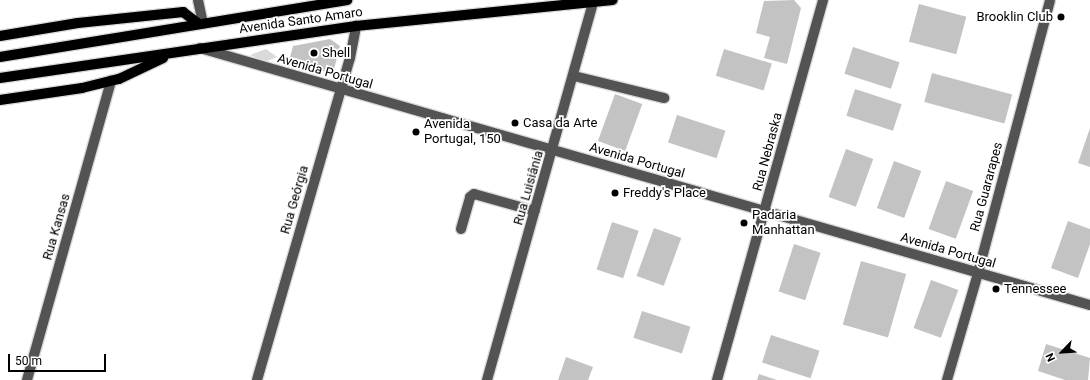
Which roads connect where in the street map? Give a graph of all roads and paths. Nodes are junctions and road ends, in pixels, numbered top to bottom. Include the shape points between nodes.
1 (198, 0) edge
2 (347, 0) edge
3 (613, 0) edge
4 (822, 0) edge
5 (1050, 0) edge
6 (593, 2) junction
7 (201, 24) junction
8 (356, 26) junction
9 (0, 36) edge
10 (200, 48) junction
11 (168, 55) junction
12 (0, 56) edge
13 (574, 76) junction
14 (0, 78) edge
15 (111, 81) junction
16 (340, 90) junction
17 (664, 98) dead end
18 (0, 100) edge
19 (553, 150) junction
20 (535, 211) junction
21 (765, 211) junction
22 (461, 229) dead end
23 (978, 273) junction
24 (1090, 305) edge
25 (27, 380) edge
26 (257, 380) edge
27 (487, 380) edge
28 (717, 380) edge
29 (947, 380) edge

1 - 7 street
2 - 7 main road, Avenida Santo Amaro
3 - 6 main road, Avenida Santo Amaro
4 - 21 street, Rua Nebraska
5 - 23 street, Rua Guararapes
6 - 8 main road, Avenida Santo Amaro
6 - 13 street, Rua Luisiânia
7 - 9 main road via 183,12 78,23
7 - 12 main road, Avenida Santo Amaro
8 - 10 main road, Avenida Santo Amaro
8 - 16 street, Rua Geórgia
10 - 11 main road, Avenida Santo Amaro
10 - 16 street, Avenida Portugal
11 - 14 main road, Avenida Santo Amaro
11 - 15 main road via 131,75
13 - 17 street
13 - 19 street, Rua Luisiânia
15 - 18 main road
15 - 25 street, Rua Kansas
16 - 19 street, Avenida Portugal
16 - 26 street, Rua Geórgia
19 - 20 street, Rua Luisiânia
19 - 21 street, Avenida Portugal
20 - 22 street via 474,194 470,197
20 - 27 street, Rua Luisiânia
21 - 23 street, Avenida Portugal
21 - 28 street, Rua Nebraska
23 - 24 street, Avenida Portugal
23 - 29 street, Rua Guararapes

